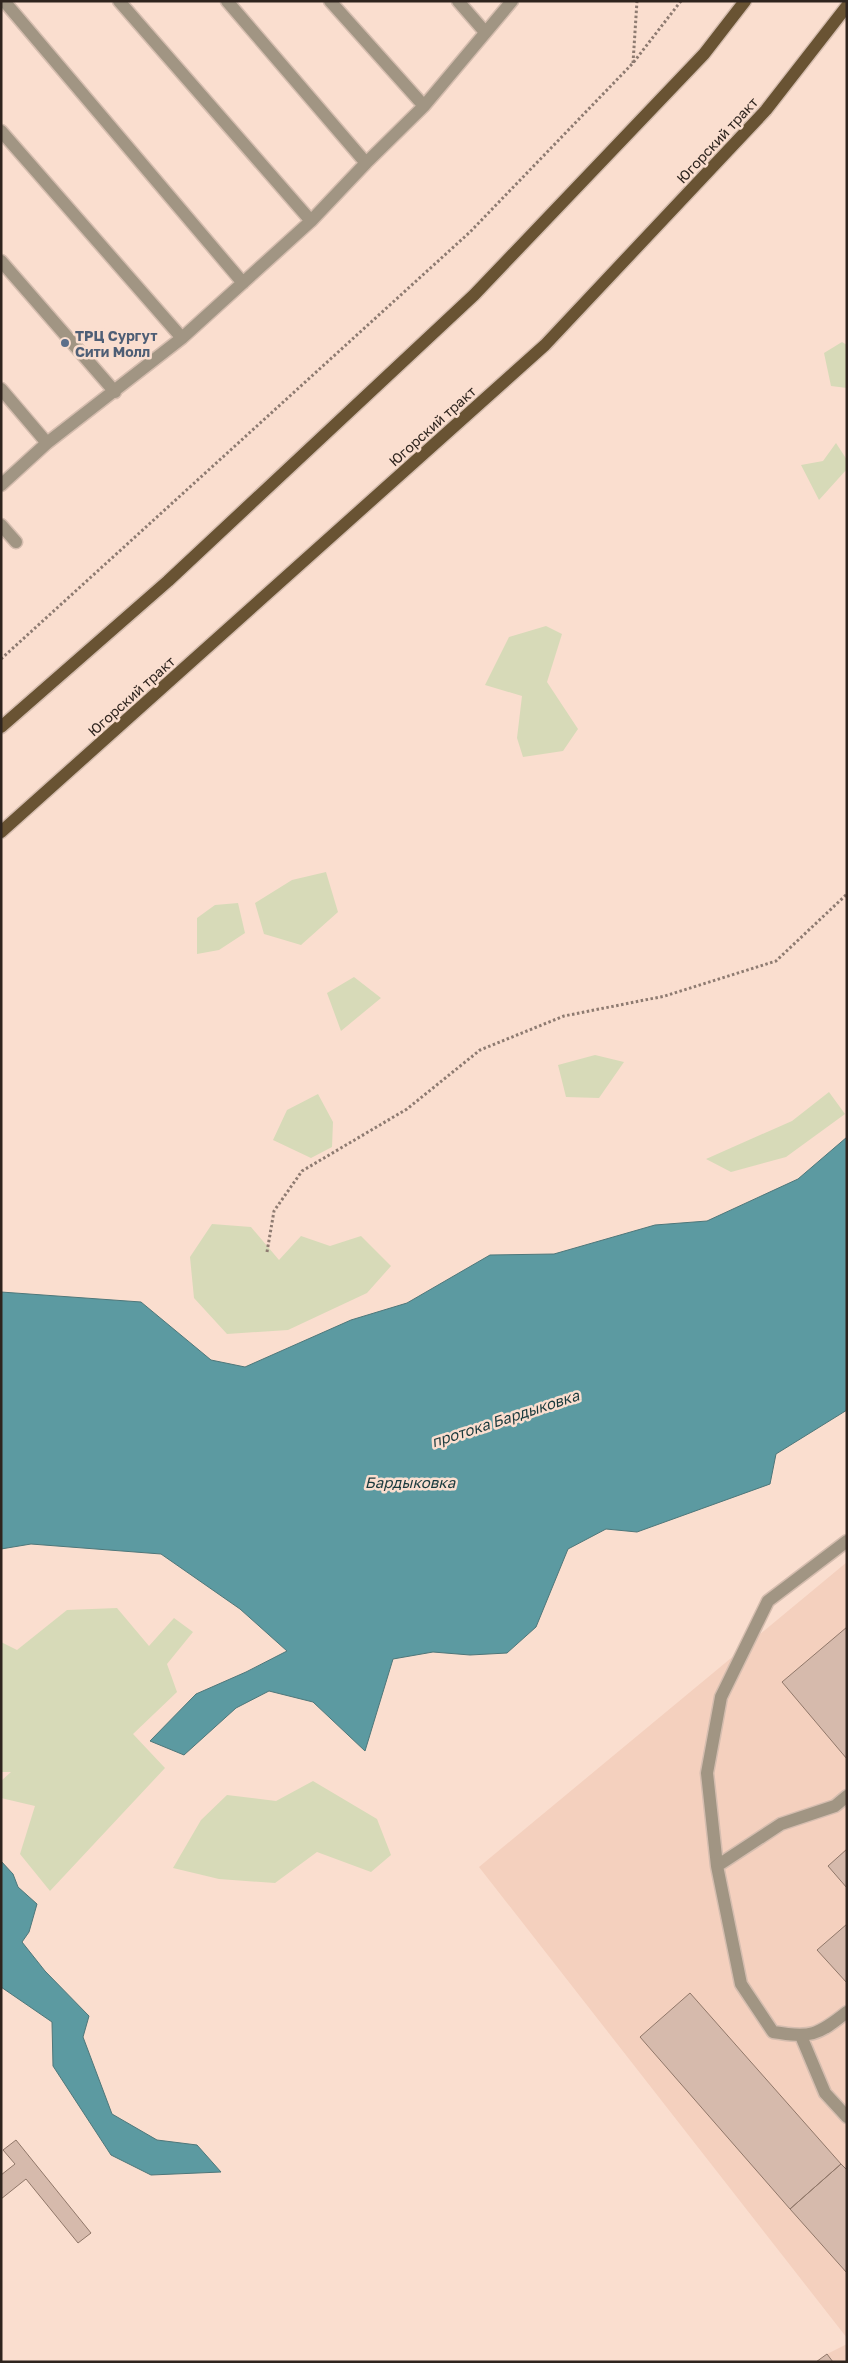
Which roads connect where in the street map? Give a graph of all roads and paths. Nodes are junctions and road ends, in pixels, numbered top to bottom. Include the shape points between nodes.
1 (4, 1) edge
2 (119, 1) edge
3 (227, 1) edge
4 (330, 1) edge
5 (458, 1) edge
6 (512, 1) edge
7 (637, 1) edge
8 (681, 1) edge
9 (745, 1) edge
10 (847, 6) edge
11 (485, 32) junction
12 (632, 63) junction
13 (424, 106) junction
14 (1, 131) edge
15 (366, 163) junction
16 (311, 221) junction
17 (1, 261) edge
18 (243, 283) junction
19 (182, 338) junction
20 (1, 389) edge
21 (115, 392) junction
22 (48, 443) junction
23 (1, 485) edge
24 (1, 525) edge
25 (16, 542) dead end
26 (1, 659) edge
27 (1, 727) edge
28 (1, 832) edge
29 (847, 894) edge
30 (267, 1252) dead end
31 (847, 1541) edge
32 (847, 1796) edge
33 (717, 1866) junction
34 (847, 2012) edge
35 (801, 2036) junction
36 (847, 2117) edge

1 - 18 lane
2 - 16 lane
3 - 15 lane
4 - 13 lane
5 - 11 lane
6 - 11 lane
7 - 12 path
8 - 12 path
9 - 27 main road via 704,54 474,295 168,582
10 - 28 main road, Югорский тракт via 766,110 545,345
11 - 13 lane
12 - 26 path via 470,232
13 - 15 lane
14 - 19 lane
15 - 16 lane
16 - 18 lane
17 - 21 lane
18 - 19 lane
19 - 21 lane
20 - 22 lane
21 - 22 lane
22 - 23 lane
24 - 25 lane
29 - 30 path via 776,961 665,996 564,1016 480,1050 407,1109 302,1171 274,1211
31 - 33 lane via 768,1600 721,1697 708,1774
32 - 33 lane via 835,1806 781,1824
33 - 35 lane via 741,1984 772,2032
34 - 35 lane via 827,2028
35 - 36 lane via 826,2093

